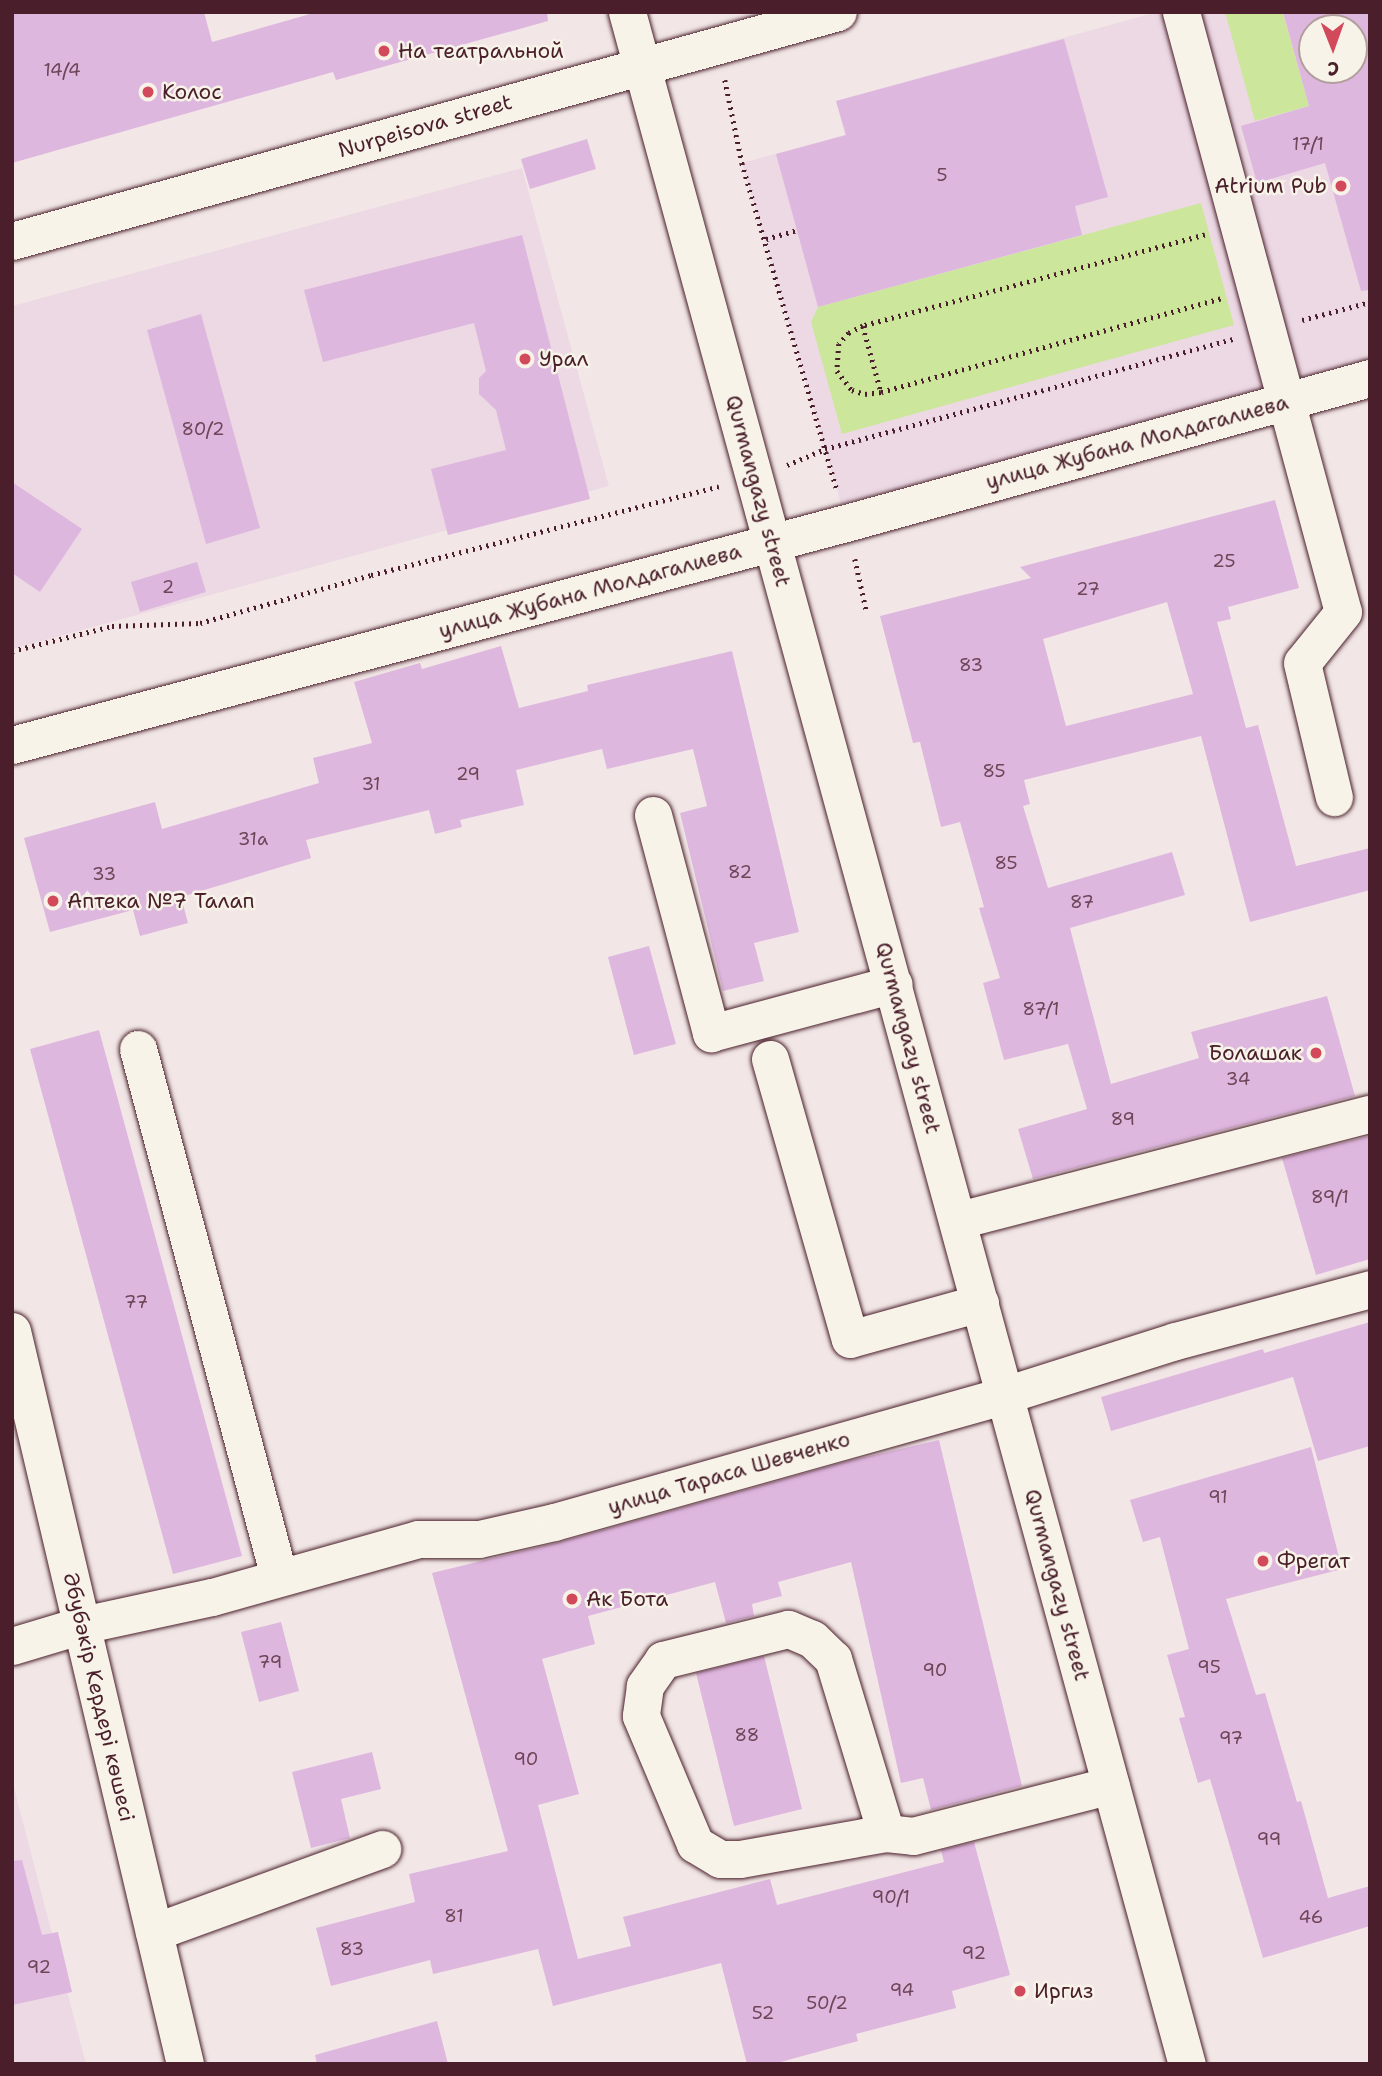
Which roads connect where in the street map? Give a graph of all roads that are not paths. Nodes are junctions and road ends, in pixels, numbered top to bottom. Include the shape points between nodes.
1 (627, 12) edge
2 (838, 12) edge
3 (1181, 12) edge
4 (641, 67) junction
5 (12, 241) edge
6 (1370, 378) edge
7 (1288, 401) junction
8 (772, 543) junction
9 (12, 745) edge
10 (1334, 797) dead end
11 (653, 815) dead end
12 (894, 984) junction
13 (138, 1049) dead end
14 (770, 1059) dead end
15 (1370, 1114) edge
16 (959, 1220) junction
17 (1370, 1289) edge
18 (980, 1303) junction
19 (12, 1331) edge
20 (1005, 1395) junction
21 (279, 1577) junction
22 (82, 1625) junction
23 (12, 1646) edge
24 (1111, 1785) junction
25 (886, 1833) junction
26 (382, 1849) dead end
27 (154, 1932) junction
28 (186, 2064) edge
29 (1186, 2064) edge

1 - 4 street, Qurmangazy street
2 - 4 street, Nurpeisova street
3 - 7 street
4 - 5 street, Nurpeisova street
4 - 8 street, Qurmangazy street
6 - 7 street, улица Жубана Молдагалиева
7 - 8 street, улица Жубана Молдагалиева
7 - 10 street via 1343,612 1302,663
8 - 9 street, улица Жубана Молдагалиева
8 - 12 street, Qurmangazy street
11 - 12 street via 711,1033
12 - 16 street, Qurmangazy street
13 - 21 street
14 - 18 street via 850,1339
15 - 16 street
16 - 18 street, Qurmangazy street
17 - 20 street, улица Тараса Шевченко via 1175,1341
18 - 20 street, Qurmangazy street
19 - 22 street, Әбубәкір Кердері көшесі
20 - 21 street, улица Тараса Шевченко via 554,1522 479,1539 418,1539
20 - 24 street, Qurmangazy street
21 - 22 street, улица Тараса Шевченко via 212,1597
22 - 23 street, улица Тараса Шевченко
22 - 27 street, Әбубәкір Кердері көшесі
24 - 25 street via 913,1836
24 - 29 street, Qurmangazy street
25 - 25 street via 740,1859 720,1859 695,1844 641,1716 645,1686 663,1660 788,1629 812,1639 833,1659
26 - 27 street
27 - 28 street, Әбубәкір Кердері көшесі

